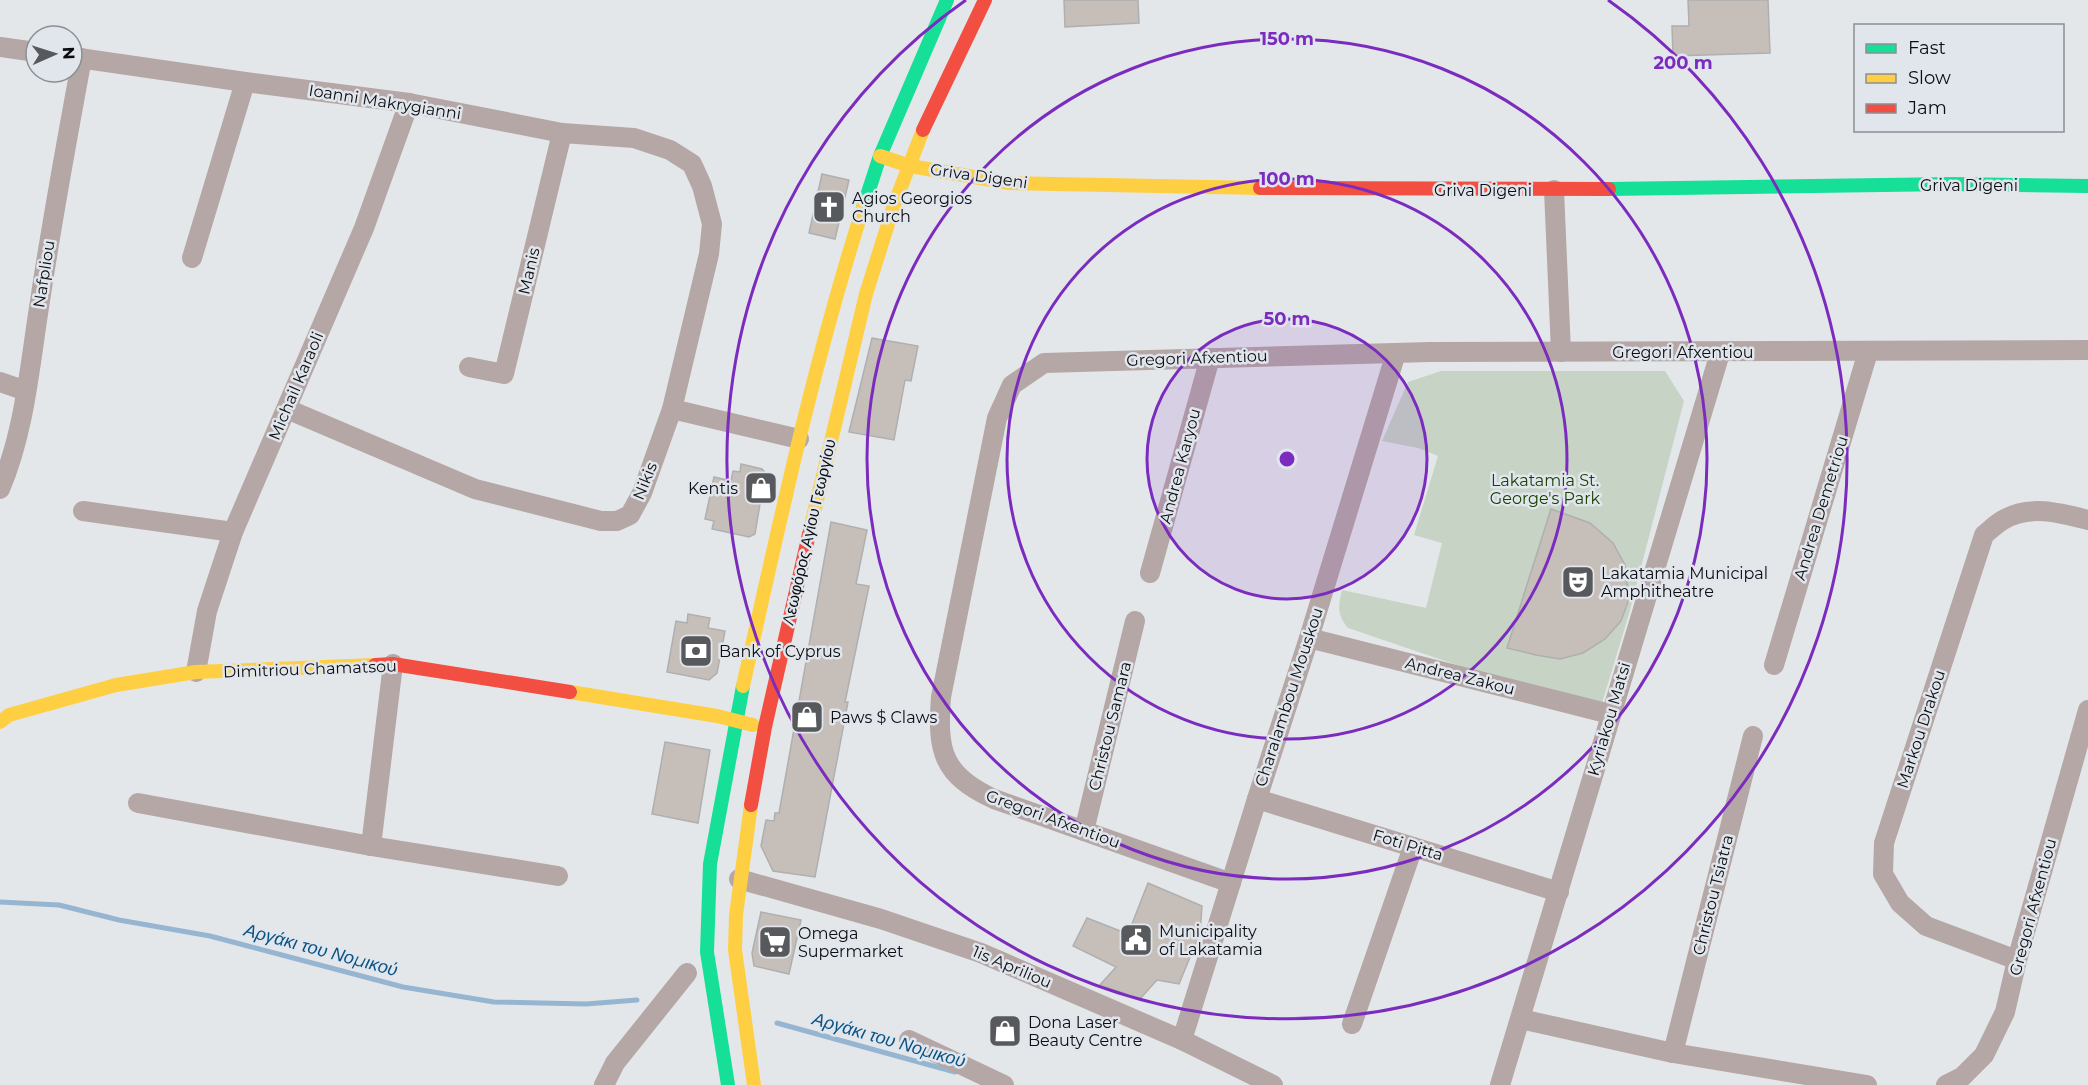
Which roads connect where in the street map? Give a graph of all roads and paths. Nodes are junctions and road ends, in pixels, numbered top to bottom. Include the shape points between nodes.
1 (947, 0) edge
2 (985, 0) edge
3 (0, 47) edge
4 (24, 50) edge
5 (84, 59) edge
6 (245, 82) junction
7 (73, 84) edge
8 (409, 103) junction
9 (562, 133) junction
10 (880, 156) junction
11 (692, 164) joint
12 (909, 166) junction
13 (2088, 186) edge
14 (1554, 190) junction
15 (192, 258) dead end
16 (2088, 350) edge
17 (1561, 352) junction
18 (1868, 352) junction
19 (1396, 353) junction
20 (1720, 353) junction
21 (1209, 358) junction
22 (469, 367) dead end
23 (0, 382) edge
24 (26, 391) junction
25 (287, 409) junction
26 (672, 409) junction
27 (799, 439) junction
28 (0, 489) edge
29 (83, 511) dead end
30 (2088, 520) edge
31 (233, 532) junction
32 (1150, 573) dead end
33 (1135, 621) dead end
34 (1309, 638) junction
35 (393, 664) junction
36 (1774, 665) dead end
37 (196, 672) junction
38 (2088, 710) edge
39 (1610, 714) junction
40 (735, 720) junction
41 (0, 722) edge
42 (765, 727) junction
43 (1753, 736) dead end
44 (1257, 799) junction
45 (138, 803) dead end
46 (1084, 831) junction
47 (371, 846) junction
48 (1413, 847) junction
49 (558, 876) dead end
50 (739, 879) junction
51 (1231, 883) junction
52 (1559, 892) junction
53 (2018, 960) junction
54 (687, 973) dead end
55 (1521, 1019) junction
56 (1352, 1024) dead end
57 (909, 1040) dead end
58 (1182, 1040) junction
59 (1673, 1053) junction
60 (604, 1085) edge
61 (728, 1085) edge
62 (754, 1085) edge
63 (1004, 1085) edge
64 (1274, 1085) edge
65 (1500, 1085) edge
66 (1867, 1085) edge
67 (1946, 1085) edge

1 - 10 main road, Λεωφόρος Αγίου Γεωργίου
2 - 12 main road, Λεωφόρος Αγίου Γεωργίου
3 - 4 street
5 - 6 street, Ioanni Makrygianni
6 - 8 street, Ioanni Makrygianni
6 - 15 street
7 - 24 street, Nafpliou
8 - 9 street, Ioanni Makrygianni
8 - 25 street, Michail Karaoli via 364,228
9 - 11 street, Ioanni Makrygianni via 634,138 670,150
9 - 22 street, Manis via 504,374
10 - 12 main road, Griva Digeni
10 - 27 main road, Λεωφόρος Αγίου Γεωργίου via 837,289
11 - 26 street, Nikis via 712,224 709,254
12 - 14 main road, Griva Digeni via 1009,183
12 - 42 main road, Λεωφόρος Αγίου Γεωργίου via 844,379
13 - 14 main road, Griva Digeni via 1952,184
14 - 17 street
16 - 18 street, Gregori Afxentiou
17 - 19 street, Gregori Afxentiou
17 - 20 street, Gregori Afxentiou
18 - 20 street, Gregori Afxentiou
18 - 36 street, Andrea Demetriou
19 - 21 street, Gregori Afxentiou
19 - 34 street, Charalambou Mouskou
20 - 39 street, Kyriakou Matsi
21 - 32 street, Andrea Karyou
21 - 46 street, Gregori Afxentiou via 1044,363 1012,385 997,418 941,697 939,726 943,752 951,770 972,789
23 - 24 street
24 - 28 street, Nafpliou via 9,469
25 - 26 street, Nikis via 475,489 601,521 630,515 642,493
25 - 31 street, Michail Karaoli
26 - 27 street
27 - 40 main road, Λεωφόρος Αγίου Γεωργίου
29 - 31 street
30 - 53 street, Markou Drakou via 2058,512 2031,511 2004,519 1984,535 1884,843 1883,874 1900,903 1926,926
31 - 37 street, Michail Karaoli via 207,611
33 - 46 street, Christou Samara
34 - 39 street, Andrea Zakou
34 - 44 street, Charalambou Mouskou
35 - 37 main road, Dimitriou Chamatsou
35 - 40 main road, Dimitriou Chamatsou
35 - 47 street
37 - 41 main road, Dimitriou Chamatsou via 116,685 9,715
38 - 53 street, Gregori Afxentiou
39 - 52 street, Kyriakou Matsi
40 - 42 main road, Dimitriou Chamatsou
40 - 61 main road, Λεωφόρος Αγίου Γεωργίου via 710,864 707,952
42 - 50 main road, Λεωφόρος Αγίου Γεωργίου
43 - 59 street, Christou Tsiatra
44 - 48 street, Foti Pitta
44 - 51 street, Charalambou Mouskou
45 - 47 street
46 - 51 street, Gregori Afxentiou
47 - 49 street
48 - 52 street, Foti Pitta
48 - 56 street
50 - 58 street, 1is Apriliou via 881,919 981,953
50 - 62 main road, Λεωφόρος Αγίου Γεωργίου via 735,950
51 - 58 street, Charalambou Mouskou
52 - 55 street, Kyriakou Matsi
53 - 67 street, Gregori Afxentiou via 2005,1012 1984,1055 1962,1077
54 - 60 street via 615,1063
55 - 59 street
55 - 65 street, Kyriakou Matsi
57 - 63 street
58 - 64 street, 1is Apriliou
59 - 66 street

